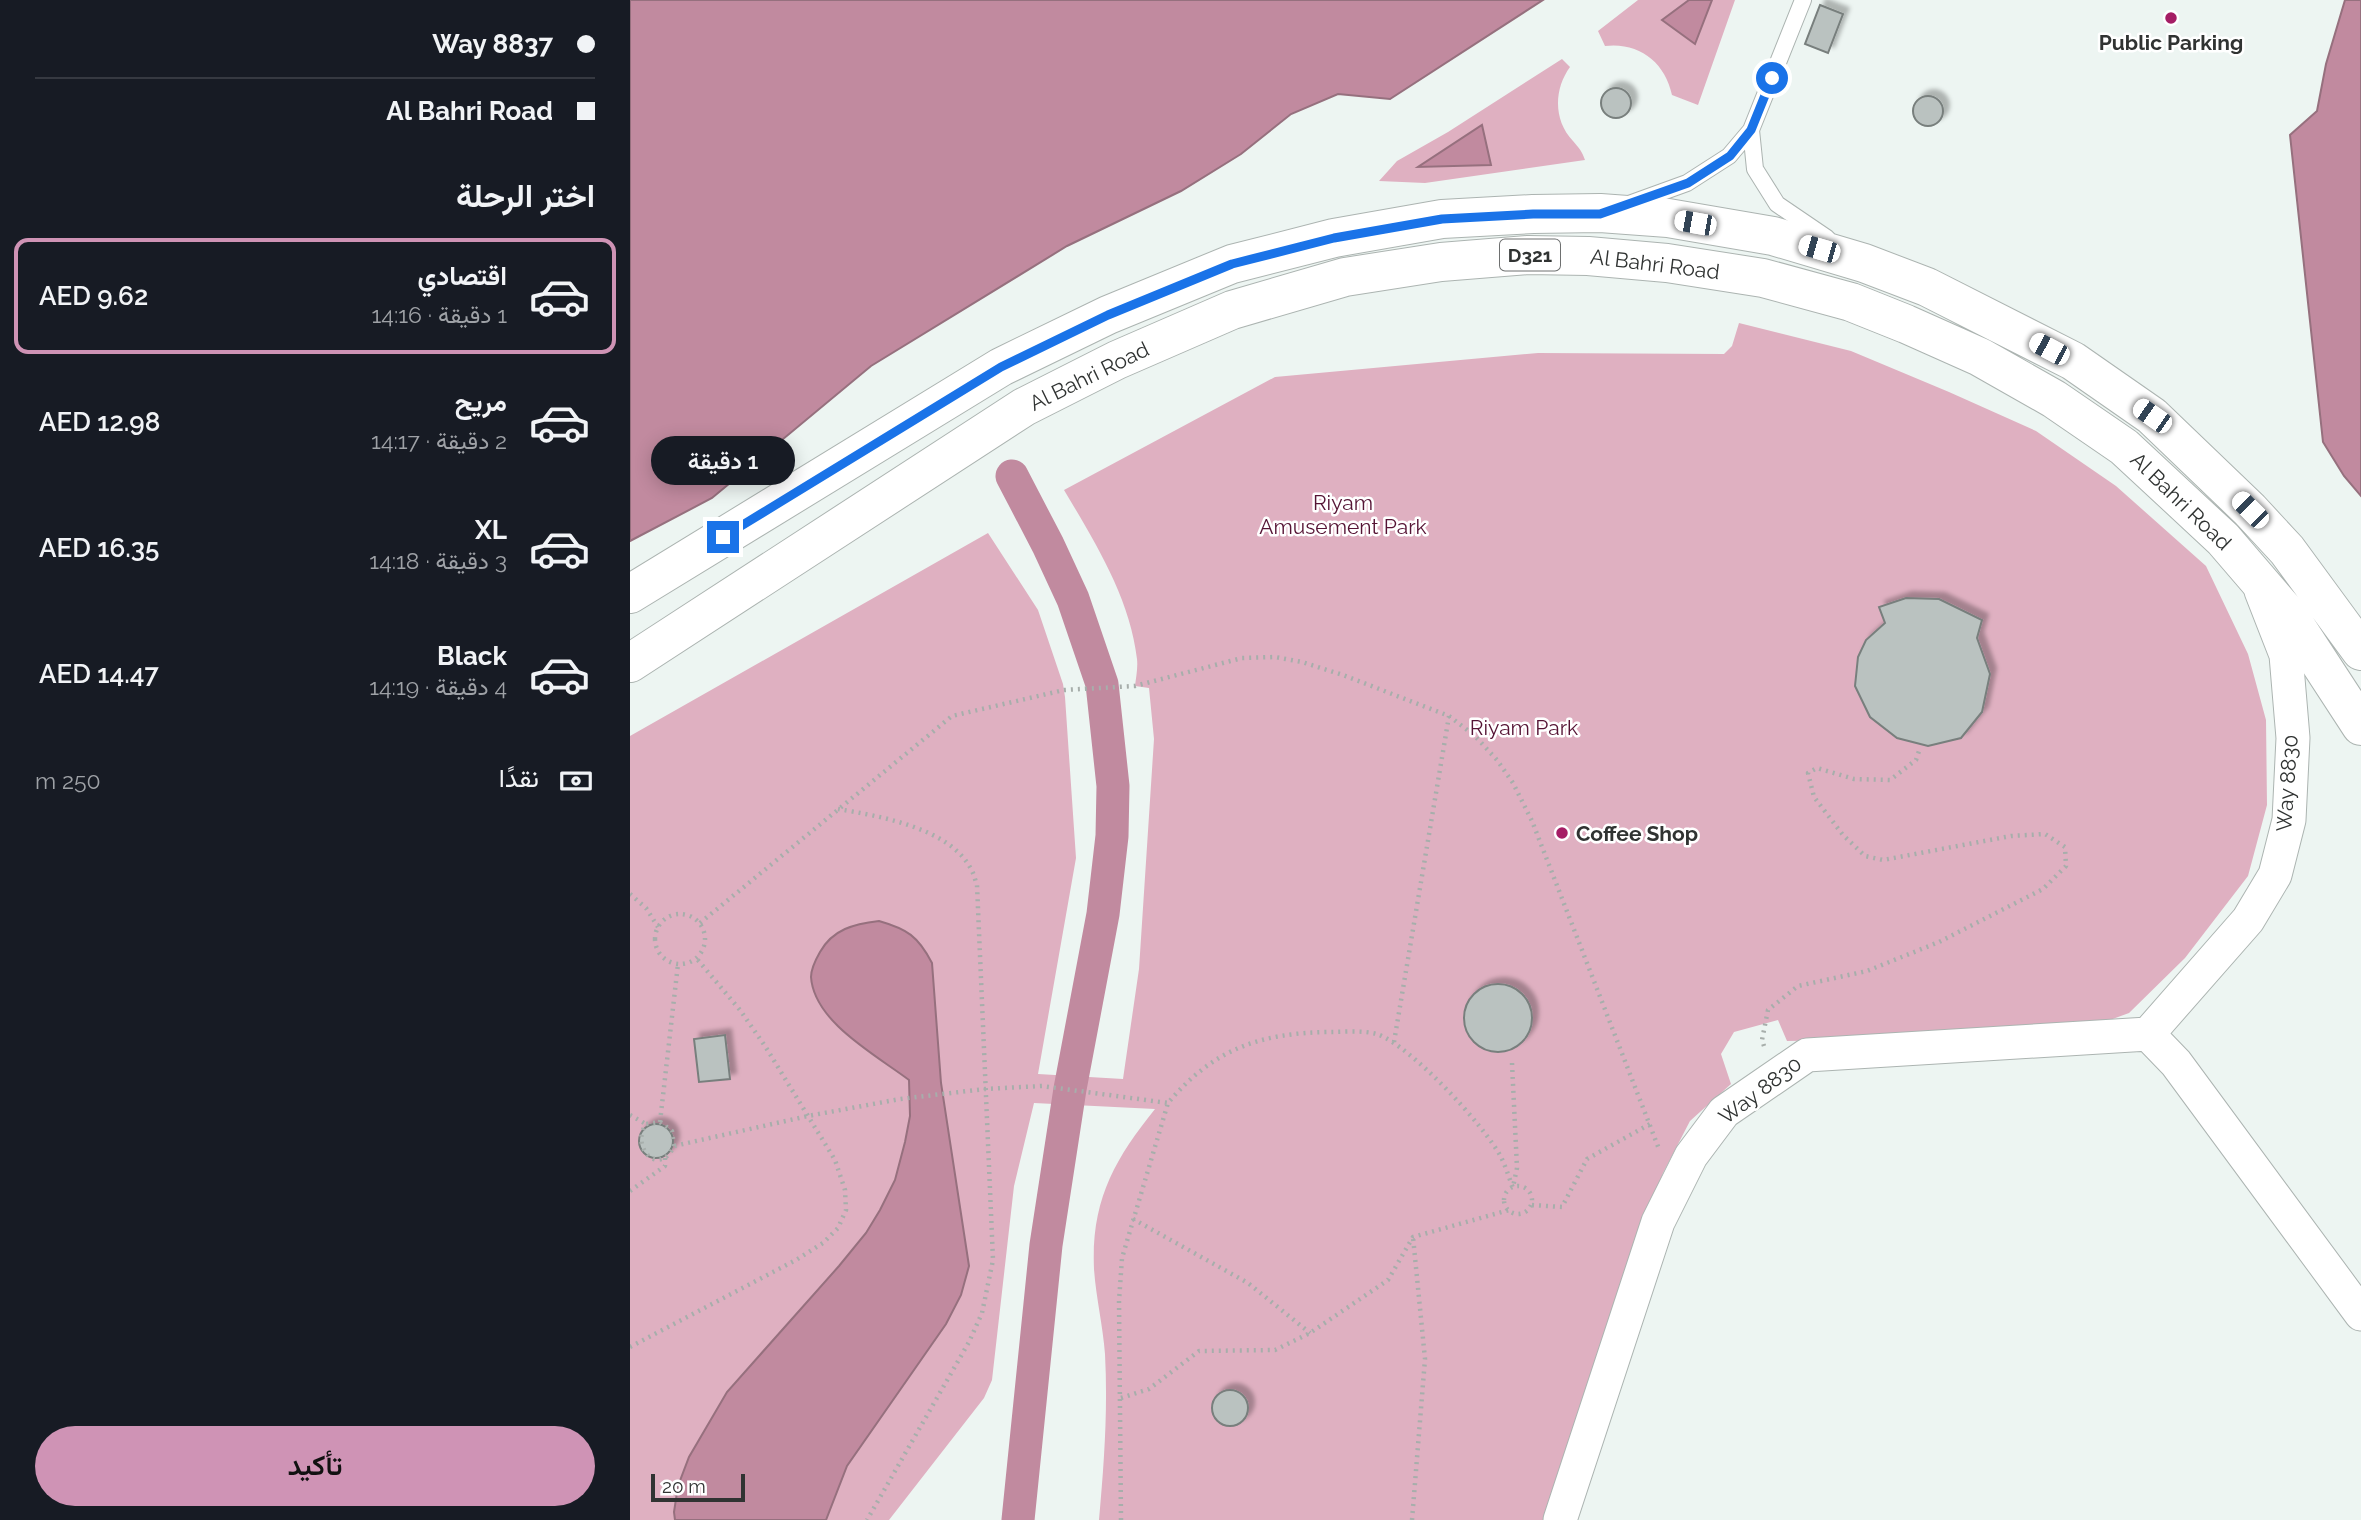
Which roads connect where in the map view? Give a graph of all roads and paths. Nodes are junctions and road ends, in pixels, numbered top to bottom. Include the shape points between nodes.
1 (1803, 0) edge
2 (1751, 130) junction
3 (1600, 214) junction
4 (1864, 262) junction
5 (2255, 576) junction
6 (630, 594) edge
7 (2361, 651) edge
8 (630, 663) edge
9 (1449, 716) junction
10 (2361, 726) edge
11 (1920, 748) dead end
12 (838, 809) junction
13 (630, 894) edge
14 (700, 923) junction
15 (658, 927) junction
16 (696, 958) junction
17 (678, 964) junction
18 (2148, 1034) junction
19 (1394, 1042) junction
20 (1512, 1063) dead end
21 (1771, 1078) junction
22 (985, 1089) junction
23 (1168, 1103) junction
24 (630, 1115) edge
25 (808, 1116) junction
26 (660, 1122) junction
27 (646, 1124) junction
28 (1650, 1124) junction
29 (674, 1146) junction
30 (665, 1158) junction
31 (1513, 1188) junction
32 (1675, 1188) junction
33 (630, 1191) edge
34 (1532, 1205) junction
35 (1509, 1210) junction
36 (1133, 1219) junction
37 (1413, 1237) junction
38 (2361, 1314) edge
39 (1310, 1333) junction
40 (630, 1347) edge
41 (1121, 1398) junction
42 (867, 1520) edge
43 (1121, 1520) edge
44 (1412, 1520) edge
45 (1560, 1520) edge

1 - 2 lane
2 - 3 lane via 1730,156 1688,183
2 - 4 lane via 1755,169 1777,204
3 - 4 main road, Al Bahri Road / D321 via 1668,218 1773,236
3 - 6 main road, Al Bahri Road / D321 via 1442,219 1334,238 1232,264 1108,315 1001,367
4 - 7 main road, Al Bahri Road / D321 via 1927,287 2073,361 2152,416 2287,550
5 - 8 main road, Al Bahri Road / D321 via 2223,539 2124,447 1980,357 1906,324 1851,302 1763,278 1667,263 1528,255 1345,277 1232,310 1117,360 1024,407
5 - 10 main road, Al Bahri Road / D321 via 2290,617
5 - 18 street, Way 8830 via 2286,655 2293,738 2289,820 2275,875 2248,920
9 - 12 path via 1302,662 1275,657 1242,659 1135,686 1064,690 952,716
9 - 19 path
9 - 28 path via 1497,760 1532,821
11 - 21 path via 1916,760 1890,780 1854,779 1817,768 1808,774 1815,797 1865,856 1883,860 2045,834 2066,847 2066,866 2043,889 1939,942 1867,971 1798,986 1768,1010 1762,1040
12 - 14 path
12 - 22 path via 907,824 940,839 971,868 977,885
13 - 15 path
14 - 15 path via 683,914 664,919
14 - 16 path via 706,942
15 - 17 path via 656,947 668,961
16 - 17 path
16 - 25 path via 740,1010
17 - 26 path
18 - 21 street, Way 8830 via 1807,1055
18 - 38 street via 2176,1063
19 - 23 path via 1347,1031 1278,1035 1245,1044 1214,1061
19 - 31 path via 1474,1120 1501,1157
20 - 31 path via 1517,1168
21 - 32 street, Way 8830 via 1724,1112 1691,1156
22 - 23 path via 1042,1086
22 - 25 path
22 - 42 path via 993,1260 982,1313 946,1386
23 - 36 path
24 - 27 path
25 - 29 path
25 - 40 path via 835,1160 845,1190 846,1210 838,1228 796,1260
26 - 27 path
26 - 29 path via 672,1131
27 - 30 path via 637,1136 639,1150 650,1160
28 - 32 path
28 - 34 path via 1587,1159 1562,1207
29 - 30 path
30 - 33 path via 665,1166
31 - 34 path via 1524,1187
31 - 35 path via 1505,1195
32 - 45 street, Way 8830 via 1658,1222
34 - 35 path via 1524,1213
35 - 37 path
36 - 39 path via 1248,1283
36 - 41 path via 1122,1258 1119,1300
37 - 39 path via 1388,1280
37 - 44 path via 1425,1359
39 - 41 path via 1275,1350 1199,1351 1149,1389
41 - 43 path

